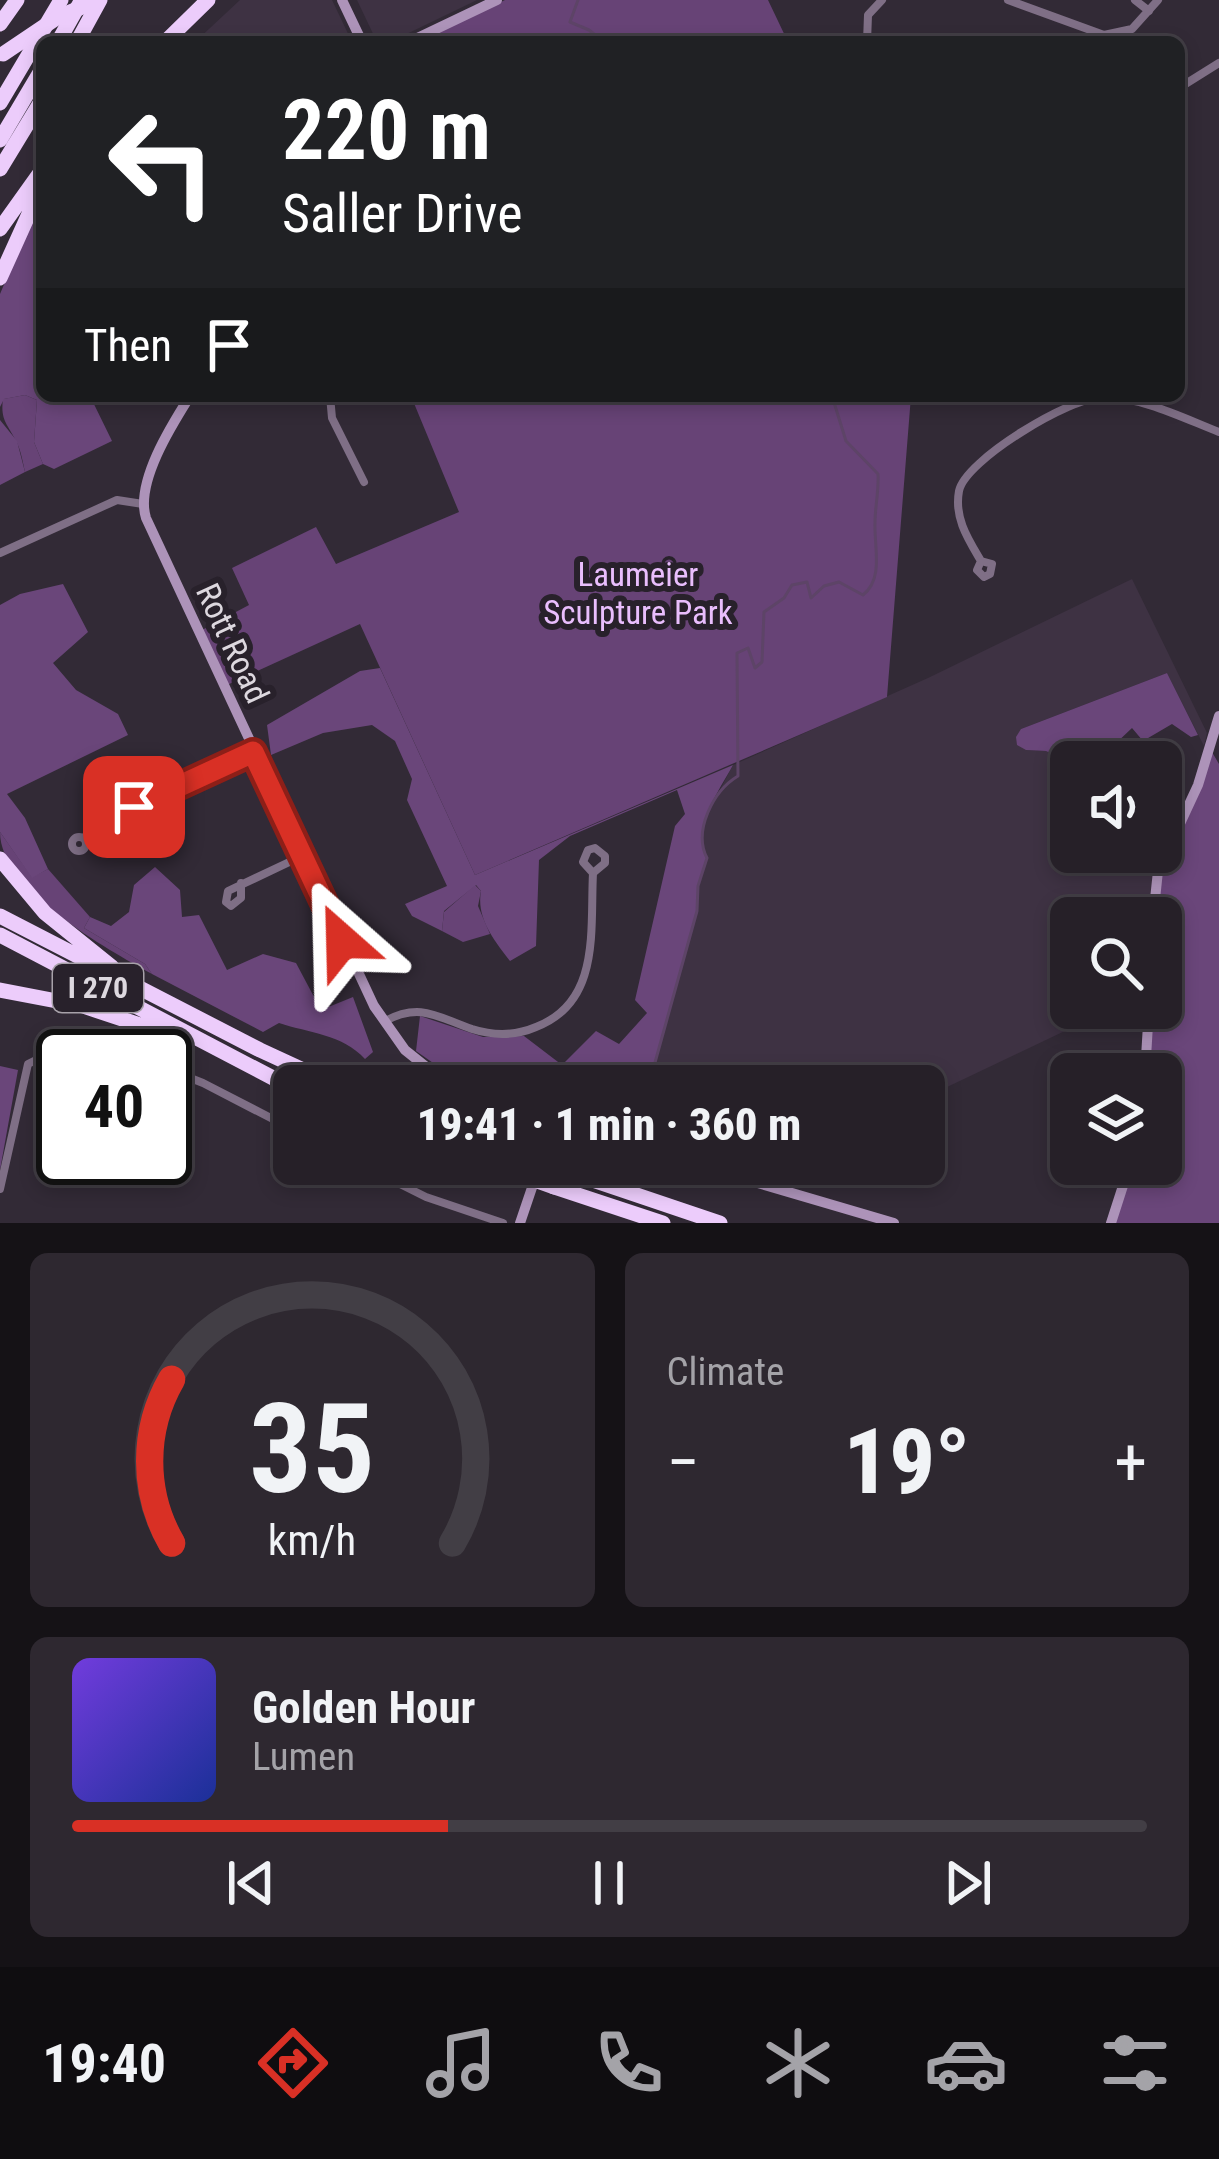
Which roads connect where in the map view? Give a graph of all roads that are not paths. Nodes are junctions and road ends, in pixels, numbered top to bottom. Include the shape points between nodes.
1 (17, 0) edge
2 (61, 0) edge
3 (82, 0) edge
4 (100, 0) edge
5 (208, 0) edge
6 (342, 0) edge
7 (497, 0) edge
8 (882, 0) edge
9 (1008, 0) edge
10 (1136, 0) edge
11 (1159, 0) edge
12 (1150, 11) junction
13 (0, 25) edge
14 (40, 36) edge
15 (61, 36) edge
16 (80, 36) edge
17 (171, 36) edge
18 (359, 36) edge
19 (422, 36) edge
20 (867, 36) edge
21 (36, 43) edge
22 (2, 56) edge
23 (1219, 63) edge
24 (36, 79) edge
25 (1185, 84) edge
26 (0, 104) edge
27 (36, 110) edge
28 (0, 140) edge
29 (0, 169) edge
30 (36, 178) edge
31 (36, 198) edge
32 (0, 229) edge
33 (0, 278) edge
34 (186, 402) edge
35 (331, 402) edge
36 (1082, 402) edge
37 (1150, 402) edge
38 (1219, 431) edge
39 (364, 482) dead end
40 (143, 504) junction
41 (0, 553) edge
42 (981, 561) dead end
43 (1219, 716) edge
44 (253, 752) junction
45 (84, 838) dead end
46 (302, 856) junction
47 (0, 860) edge
48 (593, 873) dead end
49 (241, 884) dead end
50 (1155, 897) edge
51 (0, 916) edge
52 (0, 935) edge
53 (122, 977) junction
54 (0, 990) edge
55 (42, 999) junction
56 (0, 1000) edge
57 (383, 1022) junction
58 (197, 1041) junction
59 (36, 1060) edge
60 (292, 1065) edge
61 (423, 1065) edge
62 (192, 1079) edge
63 (273, 1079) edge
64 (273, 1119) edge
65 (402, 1185) edge
66 (542, 1185) edge
67 (580, 1185) edge
68 (596, 1185) edge
69 (764, 1185) edge
70 (1124, 1185) edge
71 (0, 1189) edge
72 (503, 1223) edge
73 (520, 1223) edge
74 (663, 1223) edge
75 (720, 1223) edge
76 (893, 1223) edge
77 (1112, 1223) edge

1 - 13 highway
2 - 14 highway
3 - 15 highway
4 - 16 highway
4 - 22 highway, bridge via 58,17
5 - 17 highway
6 - 18 street
7 - 19 street
8 - 20 street via 868,15
9 - 12 street via 1104,35 1126,33
10 - 12 street
11 - 12 street
21 - 26 highway
23 - 25 street
24 - 28 highway
27 - 29 highway
30 - 32 highway
31 - 33 highway
34 - 40 street
35 - 39 street
36 - 42 street via 970,471 959,513
37 - 38 street
40 - 41 street via 116,500
40 - 44 street, Rott Road
43 - 50 street via 1158,871
44 - 45 street via 95,825
44 - 46 street, Rott Road
46 - 49 street
46 - 57 street, Rott Road
47 - 53 highway via 45,914
48 - 57 street via 586,973 553,1018 512,1034 413,1010
51 - 53 highway, I 270
52 - 58 highway, I 270
53 - 60 highway, I 270
54 - 55 highway
55 - 56 highway
55 - 58 highway
57 - 61 street, Rott Road
58 - 63 highway, I 270
59 - 71 street via 28,1064
62 - 64 street
65 - 72 street
66 - 73 street
67 - 74 highway
68 - 75 highway
69 - 76 street
70 - 77 street

